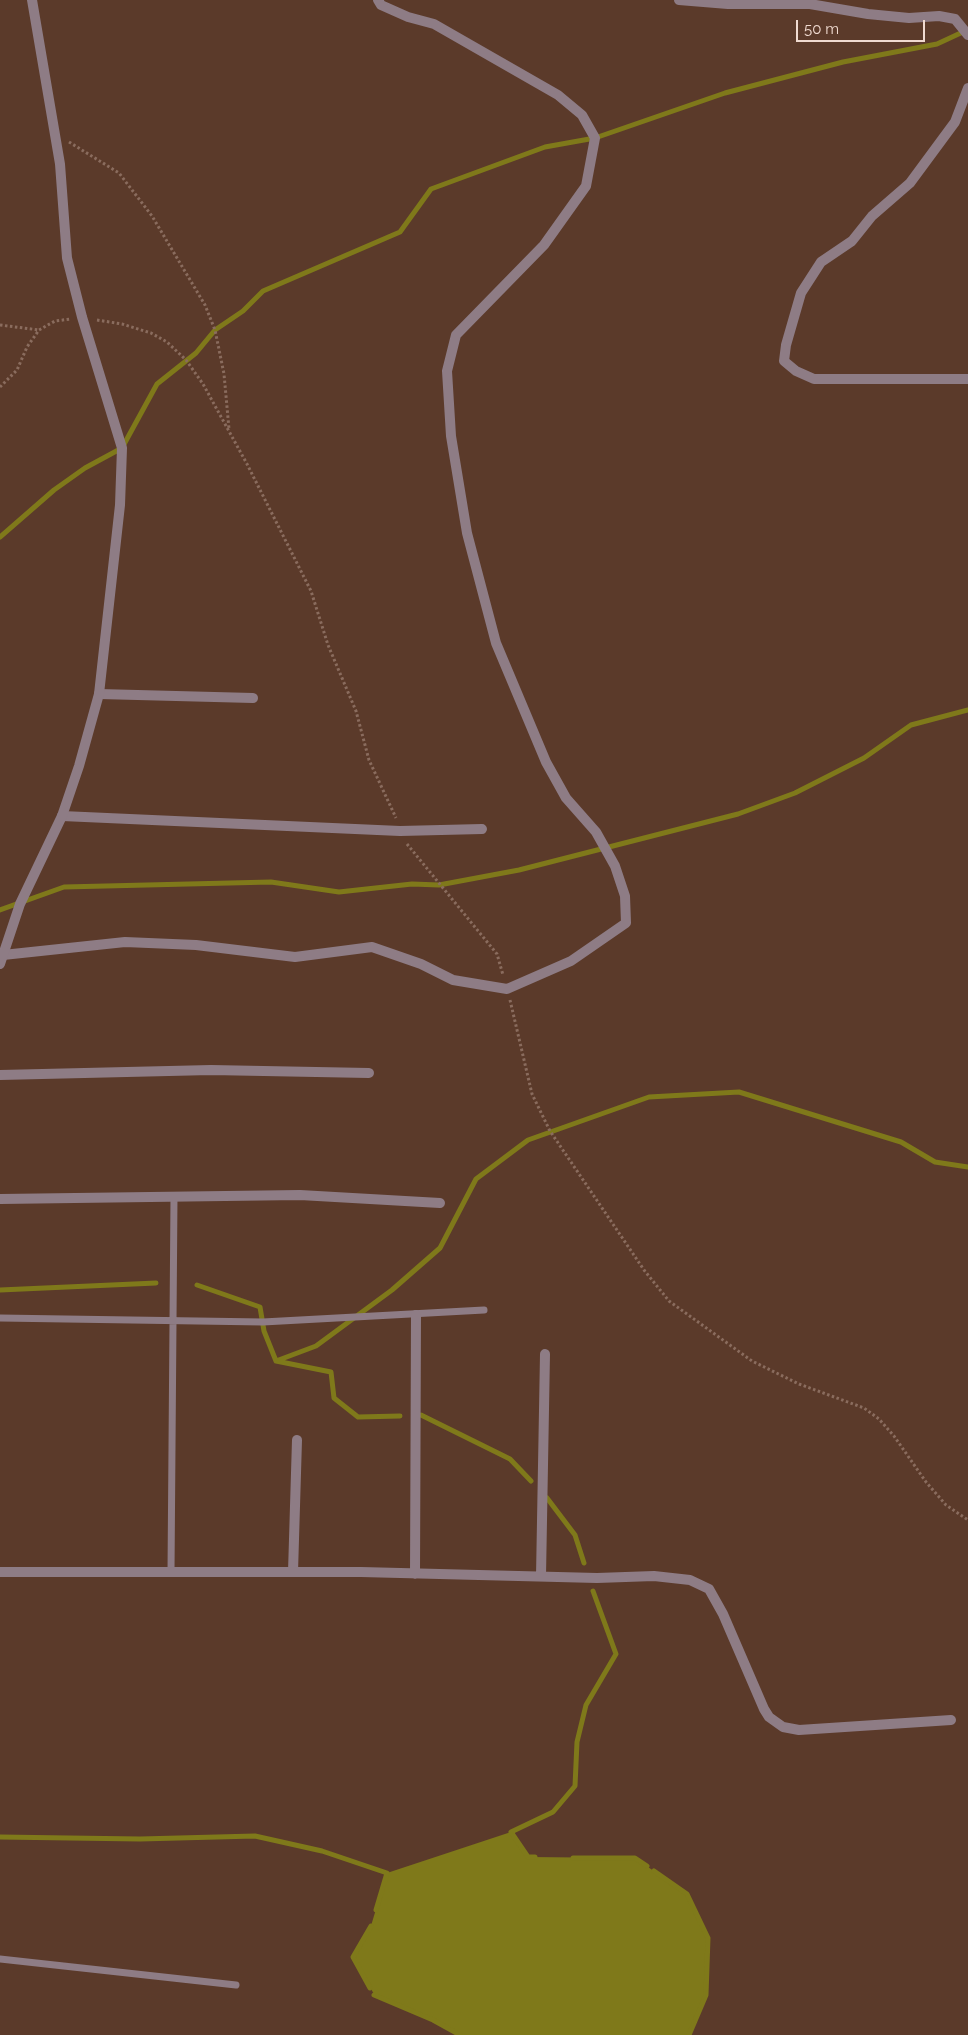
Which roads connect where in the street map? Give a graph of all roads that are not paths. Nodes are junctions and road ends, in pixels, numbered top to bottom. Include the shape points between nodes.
1 (32, 0) edge
2 (378, 0) edge
3 (679, 0) edge
4 (968, 35) edge
5 (968, 88) edge
6 (968, 380) edge
7 (99, 694) junction
8 (253, 698) dead end
9 (62, 816) junction
10 (482, 829) dead end
11 (2, 959) edge
12 (368, 1073) dead end
13 (0, 1076) edge
14 (174, 1197) junction
15 (0, 1199) edge
16 (440, 1203) dead end
17 (484, 1310) dead end
18 (416, 1315) junction
19 (0, 1318) edge
20 (173, 1320) junction
21 (545, 1354) dead end
22 (296, 1440) dead end
23 (171, 1571) junction
24 (0, 1572) edge
25 (293, 1572) junction
26 (415, 1574) junction
27 (541, 1576) junction
28 (951, 1720) dead end
29 (0, 1959) edge
30 (236, 1984) dead end

1 - 7 street via 60,164 67,258 122,448 120,505
2 - 11 street via 390,9 434,24 558,95 582,115 595,138 586,186 544,245 456,335 447,371 451,436 467,534 496,643 546,762 566,798 596,832 615,866 625,896 626,923 571,962 507,989 453,980 421,964 372,947 295,957 196,945 125,942
3 - 4 street via 728,4 810,4 909,18 940,16 955,19
5 - 6 street via 955,122 910,183 872,216 852,241 821,262 801,293 784,361 814,379
7 - 8 street
7 - 9 street
9 - 10 street via 400,830
9 - 11 street via 20,904
12 - 13 street via 211,1070
14 - 15 street
14 - 16 street via 300,1195
14 - 20 lane
17 - 18 lane
18 - 20 lane via 263,1322
18 - 26 street
19 - 20 lane
20 - 23 lane
21 - 27 street
22 - 25 street
23 - 24 street
23 - 25 street
25 - 26 street
26 - 27 street
27 - 28 street via 654,1576 690,1580 709,1589 764,1709 783,1727 798,1730
29 - 30 lane

